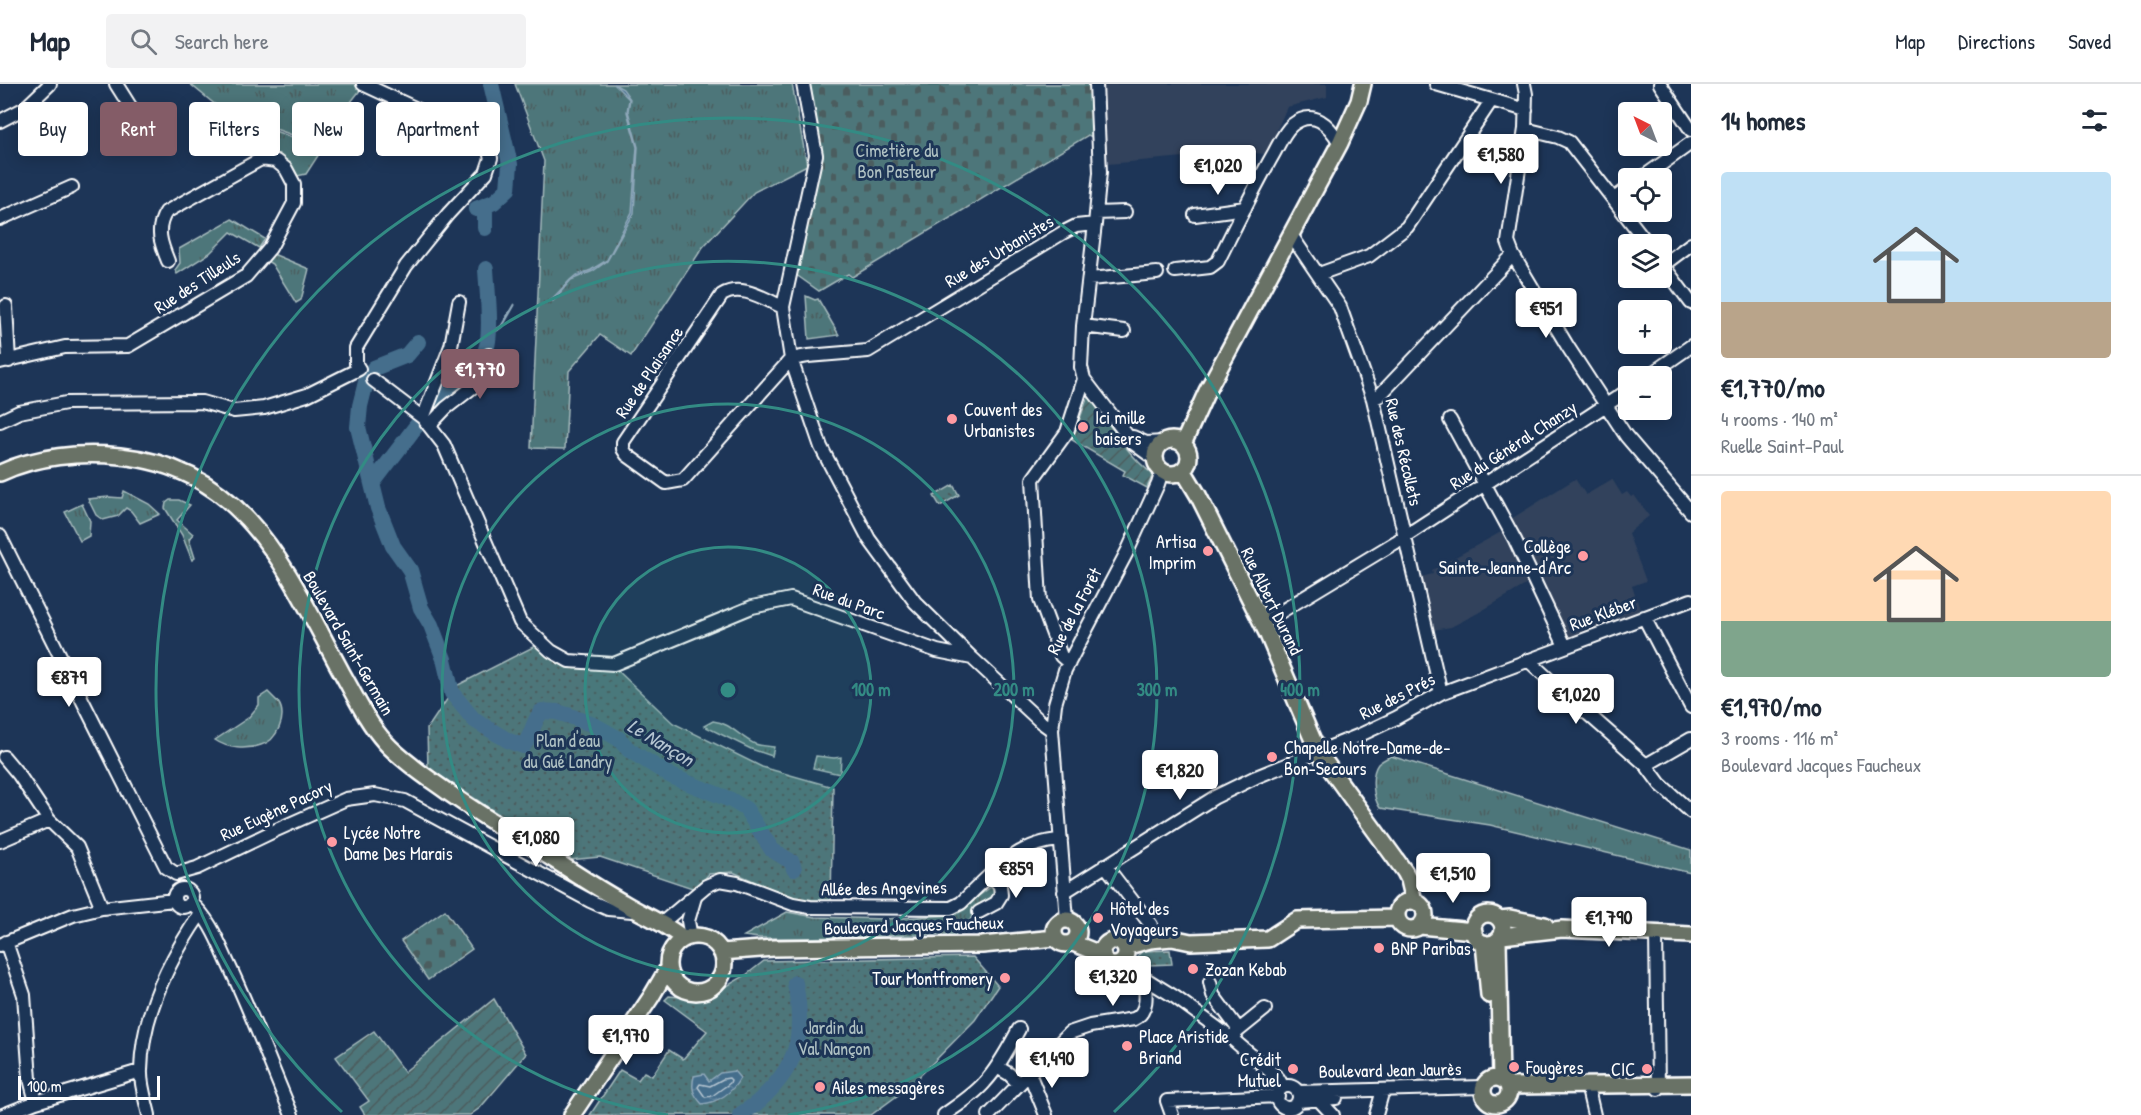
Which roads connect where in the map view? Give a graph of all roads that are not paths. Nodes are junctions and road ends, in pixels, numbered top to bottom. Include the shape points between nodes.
1 (50, 84) edge
2 (116, 84) edge
3 (363, 84) edge
4 (803, 84) edge
5 (1096, 84) edge
6 (1363, 84) edge
7 (1436, 84) edge
8 (1524, 84) edge
9 (1660, 84) edge
10 (1491, 101) junction
11 (127, 102) edge
12 (1526, 110) junction
13 (0, 121) edge
14 (1524, 129) junction
15 (1691, 130) edge
16 (1340, 143) junction
17 (1691, 143) edge
18 (1656, 168) edge
19 (72, 187) dead end
20 (1618, 196) edge
21 (1614, 199) junction
22 (1245, 208) junction
23 (1125, 212) dead end
24 (2, 215) edge
25 (1195, 215) dead end
26 (1095, 219) junction
27 (1640, 234) edge
28 (1292, 235) junction
29 (1691, 244) edge
30 (1513, 255) junction
31 (1672, 258) edge
32 (168, 261) dead end
33 (1175, 271) dead end
34 (1157, 273) dead end
35 (1320, 274) junction
36 (1672, 277) edge
37 (1089, 279) junction
38 (459, 302) dead end
39 (1691, 303) edge
40 (6, 306) dead end
41 (783, 307) junction
42 (1083, 326) junction
43 (1124, 332) dead end
44 (1691, 346) edge
45 (489, 355) dead end
46 (791, 359) junction
47 (5, 362) edge
48 (1662, 366) edge
49 (1082, 373) junction
50 (373, 380) dead end
51 (1618, 398) edge
52 (1373, 399) junction
53 (1606, 406) junction
54 (1450, 420) dead end
55 (0, 421) edge
56 (426, 422) junction
57 (1126, 434) junction
58 (1172, 442) junction
59 (1159, 465) junction
60 (1183, 470) junction
61 (0, 473) edge
62 (1485, 484) junction
63 (1691, 512) edge
64 (0, 536) edge
65 (1405, 536) junction
66 (1691, 600) edge
67 (1644, 617) junction
68 (1262, 623) junction
69 (1565, 646) junction
70 (972, 658) junction
71 (1528, 660) junction
72 (1069, 663) junction
73 (1441, 693) junction
74 (1691, 707) edge
75 (1052, 730) junction
76 (1691, 739) edge
77 (1318, 752) junction
78 (3, 757) dead end
79 (1646, 765) junction
80 (1691, 812) edge
81 (49, 820) junction
82 (1061, 840) junction
83 (0, 841) edge
84 (1105, 865) junction
85 (193, 870) junction
86 (171, 871) junction
87 (990, 876) junction
88 (1064, 892) junction
89 (183, 896) junction
90 (695, 896) junction
91 (1409, 902) junction
92 (628, 907) junction
93 (102, 908) junction
94 (980, 912) dead end
95 (201, 913) junction
96 (1397, 918) junction
97 (1499, 919) junction
98 (1067, 920) junction
99 (1422, 921) junction
100 (662, 923) junction
101 (1476, 925) junction
102 (1540, 927) junction
103 (1656, 934) junction
104 (1691, 935) edge
105 (687, 938) junction
106 (1055, 938) junction
107 (1076, 938) junction
108 (1150, 940) junction
109 (1495, 940) junction
110 (3, 944) edge
111 (1125, 947) junction
112 (672, 950) junction
113 (1104, 950) junction
114 (722, 960) junction
115 (1120, 963) junction
116 (668, 968) junction
117 (1144, 978) junction
118 (1210, 982) dead end
119 (676, 984) junction
120 (651, 997) junction
121 (1265, 1009) dead end
122 (1019, 1029) dead end
123 (1235, 1034) junction
124 (997, 1067) junction
125 (140, 1071) junction
126 (1029, 1073) junction
127 (1019, 1084) junction
128 (1691, 1086) edge
129 (1658, 1087) junction
130 (1588, 1088) junction
131 (1280, 1091) junction
132 (1298, 1096) junction
133 (1496, 1096) edge
134 (1381, 1097) junction
135 (1318, 1100) junction
136 (36, 1102) junction
137 (3, 1115) edge
138 (149, 1115) edge
139 (292, 1115) edge
140 (572, 1115) edge
141 (944, 1115) edge
142 (989, 1115) edge
143 (1046, 1115) edge
144 (1172, 1115) edge
145 (1333, 1115) edge
146 (1376, 1115) edge
147 (1594, 1115) edge

1 - 13 street via 25,108
2 - 11 street
3 - 55 street via 479,138 487,145 490,158 479,183 406,266 356,348 359,369 307,395 264,408 234,411 202,402 66,403 19,412
4 - 41 street via 816,154
5 - 26 street via 1100,172
6 - 16 main road
7 - 10 street
8 - 12 street
9 - 15 street
10 - 12 street
10 - 35 street via 1407,227 1369,256
12 - 14 street
14 - 21 street via 1569,142
14 - 30 street via 1508,242
16 - 22 street via 1324,122 1307,119 1293,124
16 - 28 main road
17 - 18 street
19 - 24 street
20 - 21 street
21 - 27 street
22 - 25 street
22 - 33 street via 1214,265
23 - 26 street, Rue des Urbanistes
26 - 37 street
26 - 46 street, Rue des Urbanistes via 1064,232 868,351
28 - 35 street, Rue des Récollets
28 - 58 main road via 1207,390
29 - 31 street
30 - 52 street
30 - 53 street
32 - 47 street, Rue des Tilleuls via 159,240 160,220 166,212 261,159 276,161 286,169 294,184 294,203 270,248 246,276 128,346 65,347
34 - 37 street
35 - 52 street, Rue des Récollets via 1340,307
36 - 39 street
37 - 42 street
38 - 56 street via 451,346
40 - 47 street, Rue des Tilleuls
41 - 46 street
41 - 46 street, Rue de Plaisance via 741,290 722,295 623,442 627,455 666,483 683,480
42 - 43 street
42 - 49 street
44 - 48 street
45 - 56 street via 489,370 482,380
46 - 70 street via 821,447 869,539 915,602
49 - 57 street
49 - 72 street via 1067,432 1033,479 1040,600 1060,656
50 - 56 street
51 - 53 street, Rue du Général Chanzy
52 - 65 street, Rue des Récollets
53 - 62 street, Rue du Général Chanzy
53 - 63 street via 1626,436
54 - 62 street
56 - 70 street, Rue du Parc via 444,446 520,622 551,651 569,661 614,664 752,607 790,599 937,651
57 - 58 street via 1146,443
57 - 59 street
58 - 59 main road via 1157,449
58 - 60 main road via 1189,455
59 - 60 main road via 1170,474
59 - 72 street, Rue de la Forêt via 1158,484
60 - 68 main road, Rue Albert Durand
61 - 92 main road, Boulevard Saint-Germain via 64,456 130,457 182,472 230,500 275,552 363,712 385,742 415,769 490,821
62 - 65 street, Rue du Général Chanzy
62 - 69 street
64 - 86 street
65 - 68 street, Rue du Général Chanzy
65 - 73 street, Rue des Récollets
66 - 67 street, Rue Kléber
67 - 69 street, Rue Kléber
67 - 74 street
68 - 77 main road, Rue Albert Durand
69 - 71 street, Rue Kléber
70 - 75 street
71 - 73 street, Rue des Prés
71 - 79 street
72 - 75 street, Rue de la Forêt via 1059,686
73 - 77 street, Rue des Prés via 1396,718
75 - 82 street, Rue de la Forêt
76 - 79 street
77 - 84 street, Rue des Prés via 1215,797
77 - 91 main road, Rue Albert Durand via 1392,854
78 - 81 street
79 - 80 street via 1660,784
81 - 83 street
81 - 93 street via 77,847
82 - 87 street, Allée des Angevines via 1034,844 1016,853
82 - 88 street, Rue de la Forêt
84 - 88 street, Rue des Prés
84 - 108 street via 1151,925
85 - 86 street, Rue Eugène Pacory
85 - 89 street
85 - 92 street, Rue Eugène Pacory via 346,799 375,795 405,801 608,909
86 - 89 street
87 - 90 street, Allée des Angevines via 951,908 810,907 720,880
87 - 94 street via 1000,885 1001,895 996,903
88 - 98 street, Rue de la Forêt
89 - 93 street
89 - 95 street
90 - 100 street, Allée des Angevines
90 - 105 street
91 - 96 main road via 1398,909
91 - 99 main road via 1423,908
92 - 100 main road, Boulevard Saint-Germain
92 - 112 main road, Rue Eugène Pacory via 657,927
93 - 110 street via 73,915
95 - 125 street via 174,957 156,999
95 - 139 street via 245,998
96 - 99 main road via 1411,929
96 - 108 main road via 1296,920 1268,939
97 - 101 main road via 1485,915
97 - 102 main road via 1510,918
97 - 109 main road via 1503,927
98 - 106 main road via 1055,927
98 - 107 main road via 1077,926
99 - 101 main road
100 - 105 main road, Boulevard Saint-Germain
101 - 109 main road via 1477,939
102 - 103 main road
102 - 109 main road
103 - 104 main road
103 - 129 street
105 - 112 main road
105 - 114 main road via 708,939
106 - 107 main road via 1061,944
106 - 114 main road, Boulevard Jacques Faucheux via 982,945 774,948
107 - 113 main road
108 - 111 main road
109 - 133 main road
110 - 136 street via 24,995 30,1079
111 - 113 main road via 1116,940
111 - 115 main road via 1126,954
112 - 116 main road
113 - 115 main road via 1109,963
114 - 119 main road via 716,983 700,992
115 - 117 street
116 - 119 main road
116 - 120 main road
117 - 123 street
117 - 126 street via 1145,1009 1139,1016 1069,1033
118 - 123 street
119 - 120 main road
120 - 140 main road
121 - 123 street
122 - 124 street
123 - 131 street via 1278,1078
124 - 127 street
124 - 141 street via 985,1083
125 - 136 street
125 - 138 street
126 - 127 street
126 - 143 street
127 - 142 street
128 - 129 main road, Boulevard Jean Jaurès
129 - 130 main road, Boulevard Jean Jaurès
130 - 133 main road, Boulevard Jean Jaurès
130 - 147 street
131 - 132 street via 1290,1086
131 - 132 street via 1279,1103 1284,1107 1294,1106
131 - 144 street via 1167,1101
132 - 133 street, Boulevard Jean Jaurès
132 - 135 street, Boulevard Jean Jaurès
133 - 134 street, Boulevard Jean Jaurès
134 - 135 street, Boulevard Jean Jaurès
134 - 146 street
135 - 145 street
136 - 137 street

